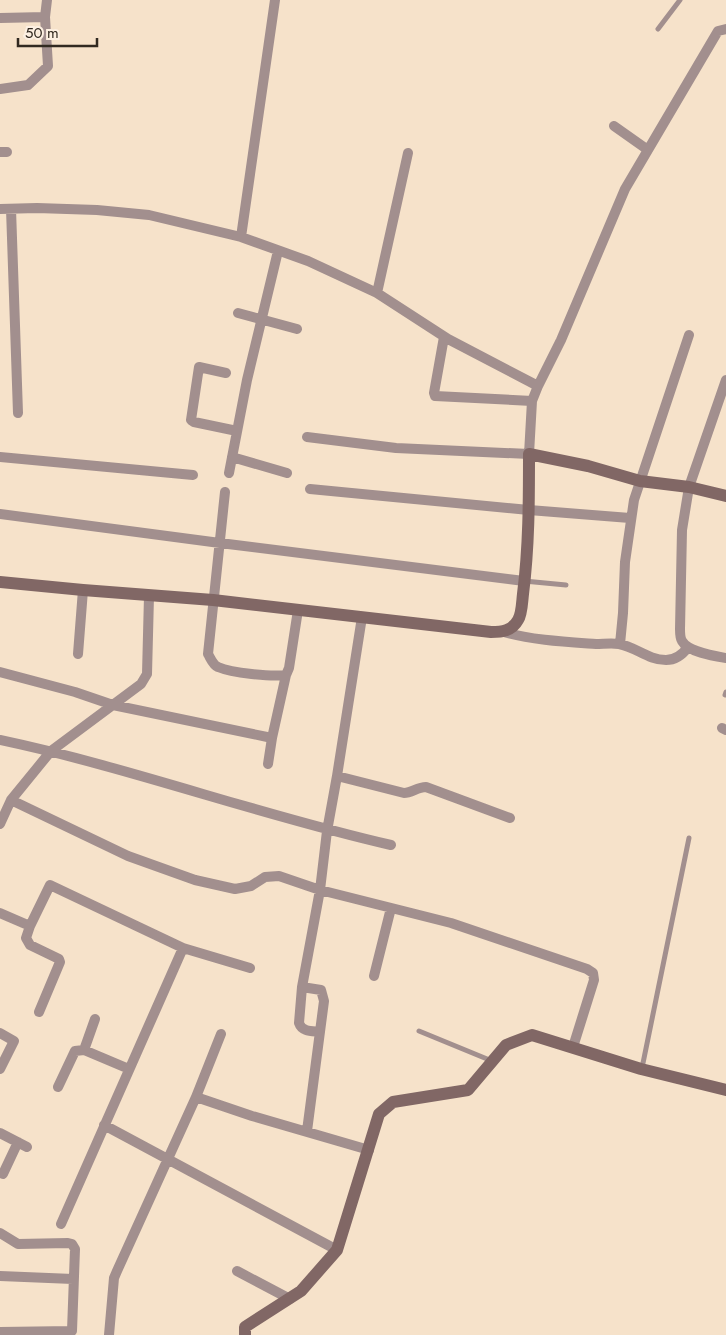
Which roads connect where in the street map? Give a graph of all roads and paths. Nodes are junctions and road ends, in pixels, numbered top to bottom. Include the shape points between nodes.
1 (46, 0) edge
2 (275, 0) edge
3 (680, 0) edge
4 (44, 17) junction
5 (0, 18) edge
6 (658, 29) dead end
7 (726, 29) edge
8 (0, 89) edge
9 (614, 126) dead end
10 (648, 150) junction
11 (408, 154) dead end
12 (0, 209) edge
13 (11, 209) junction
14 (241, 237) junction
15 (278, 251) junction
16 (377, 293) junction
17 (238, 313) dead end
18 (261, 320) junction
19 (297, 329) dead end
20 (689, 335) dead end
21 (444, 337) junction
22 (226, 373) dead end
23 (726, 380) edge
24 (538, 386) junction
25 (532, 401) junction
26 (18, 413) dead end
27 (237, 431) junction
28 (306, 437) dead end
29 (529, 454) junction
30 (0, 457) edge
31 (232, 457) junction
32 (287, 473) dead end
33 (229, 474) dead end
34 (193, 475) dead end
35 (640, 481) junction
36 (689, 487) junction
37 (310, 489) dead end
38 (225, 492) dead end
39 (726, 496) edge
40 (529, 510) junction
41 (0, 514) edge
42 (630, 518) junction
43 (220, 544) junction
44 (524, 581) junction
45 (0, 582) edge
46 (566, 585) dead end
47 (84, 590) junction
48 (149, 596) junction
49 (213, 600) junction
50 (298, 610) junction
51 (362, 617) junction
52 (504, 632) junction
53 (620, 644) junction
54 (688, 647) junction
55 (78, 654) dead end
56 (726, 658) edge
57 (0, 672) edge
58 (286, 675) junction
59 (113, 705) junction
60 (272, 738) junction
61 (0, 740) edge
62 (51, 751) junction
63 (268, 764) dead end
64 (337, 776) junction
65 (12, 800) junction
66 (510, 818) dead end
67 (0, 824) edge
68 (327, 831) junction
69 (689, 838) dead end
70 (391, 845) dead end
71 (320, 890) junction
72 (391, 908) junction
73 (0, 912) edge
74 (30, 926) junction
75 (183, 948) junction
76 (250, 968) dead end
77 (374, 976) dead end
78 (302, 987) junction
79 (40, 1012) dead end
80 (95, 1019) dead end
81 (419, 1031) dead end
82 (320, 1032) junction
83 (0, 1033) edge
84 (221, 1034) dead end
85 (573, 1047) junction
86 (84, 1050) junction
87 (492, 1061) junction
88 (0, 1069) edge
89 (129, 1069) junction
90 (641, 1069) junction
91 (58, 1087) dead end
92 (726, 1090) edge
93 (196, 1097) junction
94 (104, 1125) junction
95 (307, 1131) junction
96 (0, 1133) edge
97 (368, 1150) junction
98 (167, 1158) junction
99 (3, 1174) dead end
100 (60, 1224) dead end
101 (0, 1233) edge
102 (0, 1242) edge
103 (14, 1242) junction
104 (337, 1250) junction
105 (237, 1271) dead end
106 (0, 1276) edge
107 (73, 1279) junction
108 (290, 1299) junction
109 (0, 1332) edge
110 (109, 1335) edge
111 (245, 1335) edge

1 - 4 street
2 - 14 street
3 - 6 lane
4 - 5 street
4 - 8 street via 48,66 28,85
7 - 10 street via 718,30
9 - 10 street
10 - 24 street via 625,189
11 - 16 street
12 - 13 street
13 - 14 street via 148,215
13 - 26 street
14 - 15 street
15 - 16 street via 308,260
15 - 18 street
16 - 21 street
17 - 18 street
18 - 19 street
18 - 27 street
20 - 35 street
21 - 24 street
21 - 25 street via 435,396
22 - 27 street via 199,367 191,420
23 - 36 street
24 - 25 street
25 - 29 street
27 - 31 street
28 - 29 street via 396,448
29 - 35 street
29 - 40 street
30 - 34 street
31 - 32 street
31 - 33 street
35 - 36 street
35 - 42 street
36 - 39 street
36 - 54 street via 682,530 680,629 681,640
37 - 40 street
38 - 43 street
40 - 42 street
40 - 44 street
41 - 43 street
42 - 53 street
43 - 44 street
43 - 49 street
44 - 46 lane
44 - 52 street via 520,619
45 - 47 street
47 - 48 street
47 - 55 street
48 - 49 street
48 - 59 street via 147,674 141,684
49 - 50 street
49 - 58 street via 208,654 216,666 248,673
50 - 51 street
50 - 58 street
51 - 52 street
51 - 64 street
52 - 53 street via 516,636
53 - 54 street via 655,660 669,660
54 - 56 street
57 - 59 street
58 - 60 street
59 - 60 street
59 - 62 street
60 - 63 street
61 - 62 street
62 - 65 street
62 - 68 street
64 - 66 street via 404,793 426,787
64 - 68 street
65 - 67 street
65 - 71 street via 128,856 195,880 235,889 251,886 265,877 279,876
68 - 70 street
68 - 71 street
69 - 90 lane
71 - 72 street
71 - 78 street
72 - 77 street
72 - 85 street via 451,923 593,973 594,980
73 - 74 street
74 - 75 street via 48,887 52,885
74 - 79 street via 27,941 30,945 58,957 60,962
75 - 76 street
75 - 89 street
78 - 82 street via 300,1027
78 - 82 street via 321,990 323,994
80 - 86 street
81 - 87 lane
82 - 95 street
83 - 88 street via 14,1041
84 - 93 street
85 - 87 street via 532,1035 506,1045
85 - 90 street
86 - 89 street
86 - 91 street via 75,1051
87 - 97 street via 468,1090 393,1102 379,1114
89 - 94 street
90 - 92 street
93 - 95 street
93 - 98 street
94 - 98 street
94 - 100 street
95 - 97 street
96 - 99 street via 23,1145
97 - 104 street
98 - 104 street
98 - 110 street via 114,1278
101 - 103 street
102 - 103 street
103 - 107 street via 72,1244 75,1248
104 - 108 street via 302,1291
105 - 108 street
106 - 107 street
107 - 109 street via 72,1331
108 - 111 street via 245,1328

